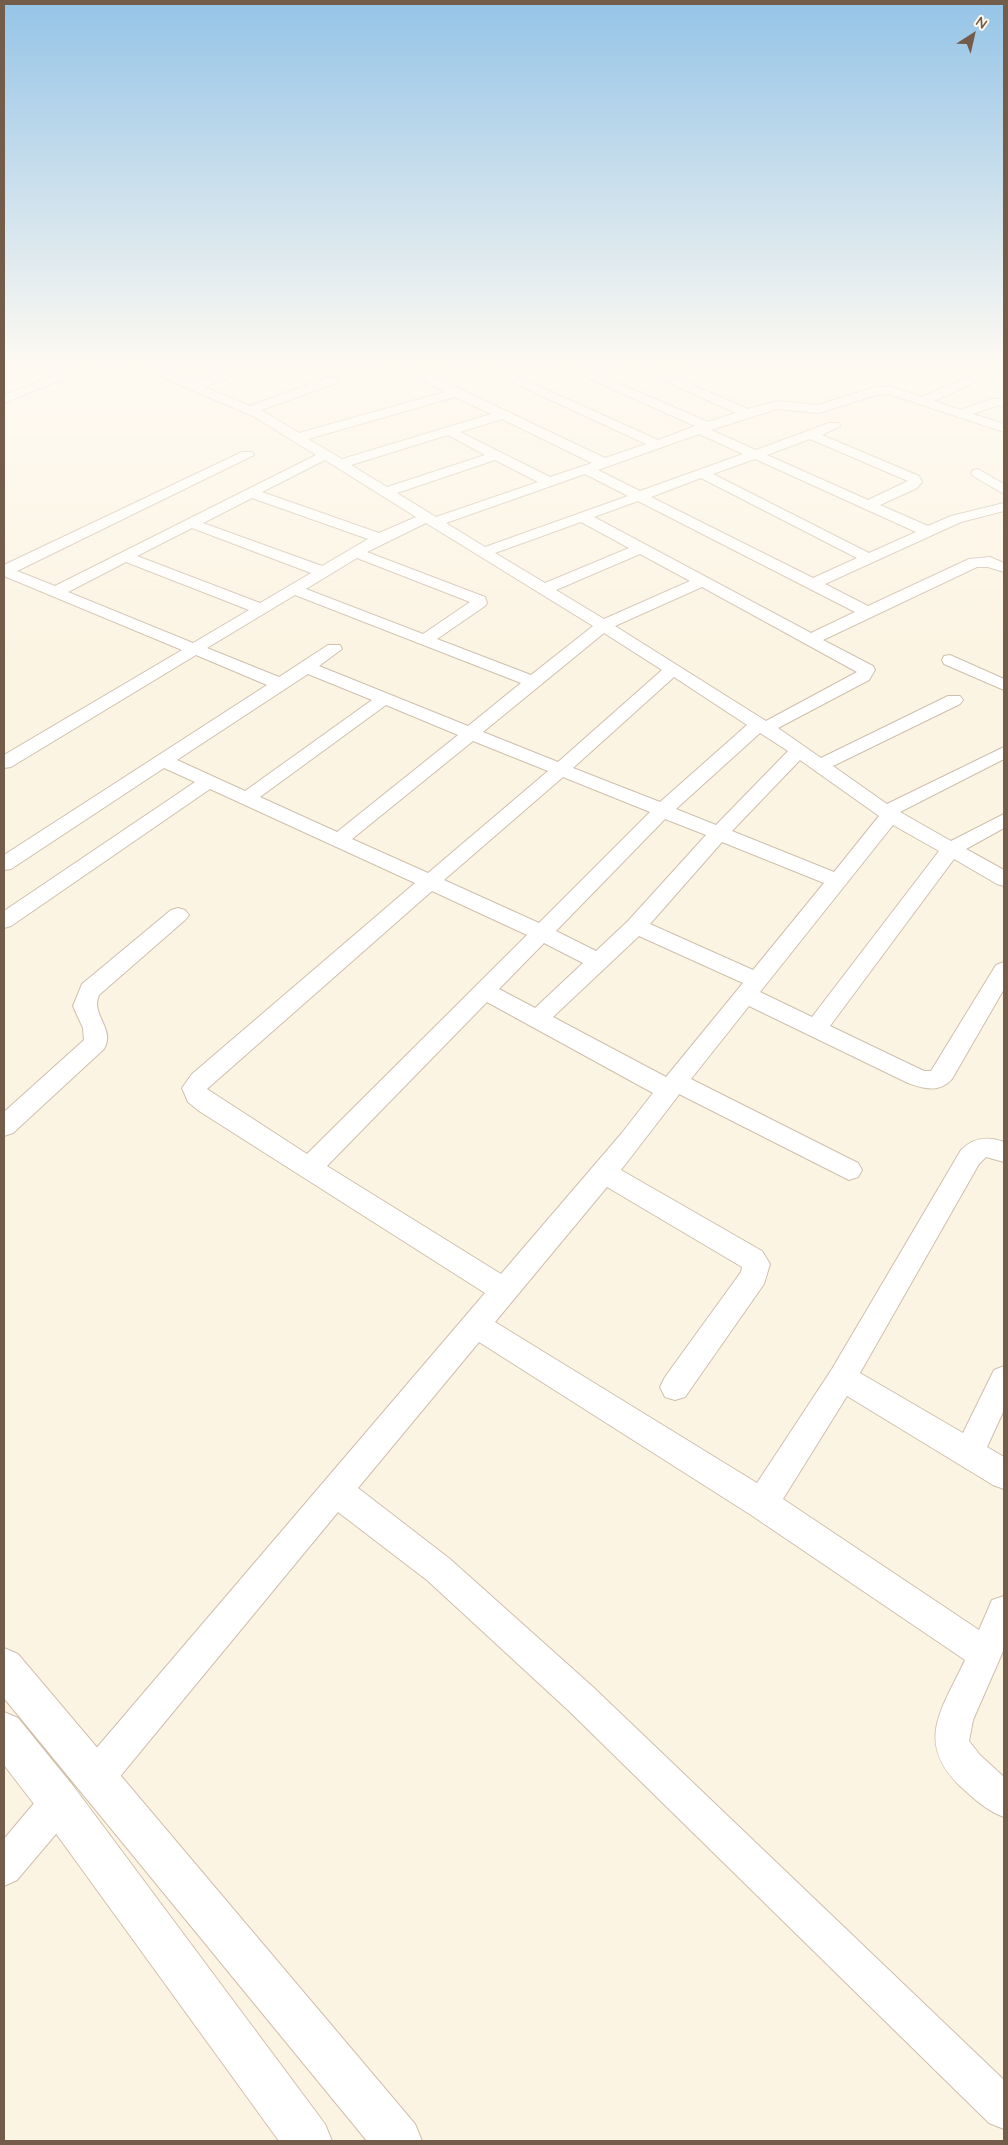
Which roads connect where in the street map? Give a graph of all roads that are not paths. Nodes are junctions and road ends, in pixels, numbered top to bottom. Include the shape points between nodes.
1 (229, 463) edge
2 (309, 463) edge
3 (343, 463) edge
4 (472, 463) edge
5 (513, 463) edge
6 (601, 463) edge
7 (733, 463) edge
8 (774, 463) edge
9 (877, 463) edge
10 (340, 464) joint
11 (586, 469) junction
12 (978, 473) dead end
13 (703, 474) junction
14 (549, 482) junction
15 (1004, 490) edge
16 (385, 492) junction
17 (251, 493) junction
18 (641, 497) junction
19 (868, 505) junction
20 (1004, 507) edge
21 (584, 518) junction
22 (431, 520) junction
23 (191, 523) junction
24 (927, 531) junction
25 (380, 538) junction
26 (642, 548) junction
27 (484, 552) junction
28 (356, 553) junction
29 (125, 557) junction
30 (868, 558) junction
31 (1004, 568) edge
32 (324, 572) junction
33 (703, 581) junction
34 (813, 584) junction
35 (544, 589) junction
36 (295, 590) junction
37 (56, 592) junction
38 (262, 610) junction
39 (867, 612) junction
40 (604, 625) junction
41 (812, 639) junction
42 (425, 640) junction
43 (334, 649) dead end
44 (196, 650) junction
45 (950, 660) dead end
46 (306, 666) junction
47 (673, 669) junction
48 (534, 682) junction
49 (280, 684) junction
50 (1004, 685) edge
51 (385, 698) junction
52 (954, 700) dead end
53 (762, 726) junction
54 (470, 733) junction
55 (798, 750) junction
56 (1004, 752) edge
57 (164, 761) junction
58 (4, 763) edge
59 (820, 765) junction
60 (561, 769) junction
61 (209, 781) junction
62 (247, 798) junction
63 (663, 810) junction
64 (888, 814) junction
65 (1004, 820) edge
66 (719, 833) junction
67 (339, 840) junction
68 (951, 849) junction
69 (4, 864) edge
70 (1004, 878) edge
71 (838, 881) junction
72 (429, 882) junction
73 (178, 915) dead end
74 (4, 921) edge
75 (636, 926) junction
76 (542, 933) junction
77 (598, 962) junction
78 (1004, 970) edge
79 (753, 988) junction
80 (483, 990) junction
81 (537, 1019) junction
82 (816, 1028) junction
83 (673, 1086) junction
84 (4, 1126) edge
85 (1004, 1152) edge
86 (309, 1168) junction
87 (849, 1170) dead end
88 (604, 1173) junction
89 (504, 1291) junction
90 (476, 1325) junction
91 (842, 1378) junction
92 (1004, 1379) edge
93 (675, 1387) dead end
94 (969, 1453) junction
95 (1004, 1474) edge
96 (336, 1491) junction
97 (762, 1504) junction
98 (1004, 1612) edge
99 (984, 1653) junction
100 (4, 1668) edge
101 (4, 1732) edge
102 (95, 1778) junction
103 (1004, 1799) edge
104 (59, 1802) junction
105 (4, 1868) edge
106 (1004, 2108) edge
107 (308, 2141) edge
108 (398, 2141) edge

1 - 37 street via 4,571
2 - 17 street
3 - 10 street
4 - 16 street
5 - 14 street
6 - 11 street
7 - 13 street
8 - 19 street
9 - 19 street via 915,482
10 - 16 street
11 - 14 street
11 - 18 street
12 - 15 street
13 - 18 street
13 - 30 street
14 - 22 street
16 - 22 street
17 - 23 street
17 - 25 street
18 - 21 street
18 - 34 street
19 - 24 street
20 - 24 street via 956,519
21 - 26 street
21 - 27 street
22 - 25 street
22 - 27 street
23 - 29 street
23 - 32 street
24 - 30 street
25 - 28 street
26 - 33 street
26 - 35 street
27 - 35 street
28 - 32 street
28 - 42 street via 480,600
29 - 37 street
29 - 38 street
30 - 34 street
31 - 39 street via 990,562 974,562
32 - 36 street
33 - 40 street
33 - 41 street
34 - 39 street
35 - 40 street
36 - 38 street
36 - 42 street
37 - 44 street
38 - 44 street
39 - 41 street
40 - 47 street
40 - 48 street
41 - 53 street via 865,668 866,673
42 - 48 street
43 - 46 street
44 - 49 street
44 - 58 street
45 - 50 street
46 - 49 street
46 - 51 street
47 - 53 street
47 - 60 street
48 - 54 street
49 - 57 street
51 - 54 street
51 - 62 street
52 - 59 street
53 - 55 street
53 - 63 street
54 - 60 street
54 - 67 street
55 - 59 street
55 - 66 street
56 - 64 street
57 - 61 street
57 - 69 street
59 - 64 street
60 - 63 street
60 - 72 street
61 - 62 street
61 - 74 street
62 - 67 street
63 - 66 street
63 - 76 street
64 - 68 street
64 - 71 street
65 - 68 street
66 - 71 street
66 - 75 street
67 - 72 street
68 - 70 street
68 - 82 street
71 - 79 street
72 - 76 street
72 - 86 street via 194,1088 208,1104
73 - 84 street via 90,990 84,1000 84,1008 97,1034 96,1043
75 - 77 street
75 - 79 street
76 - 77 street
76 - 80 street
77 - 81 street
78 - 82 street via 937,1080 925,1080
79 - 82 street
79 - 83 street
80 - 81 street
80 - 86 street
81 - 83 street
83 - 87 street
83 - 88 street
85 - 91 street via 989,1146 978,1148 970,1157
86 - 89 street
88 - 89 street
88 - 93 street via 756,1264 754,1276
89 - 90 street
90 - 96 street
90 - 97 street
91 - 94 street
91 - 97 street
92 - 94 street
94 - 95 street
96 - 102 street
96 - 106 street via 439,1570 581,1699
97 - 99 street
98 - 99 street
99 - 103 street via 956,1718 952,1732 953,1751
100 - 102 main road
101 - 104 main road
102 - 108 main road
104 - 105 street
104 - 107 main road

